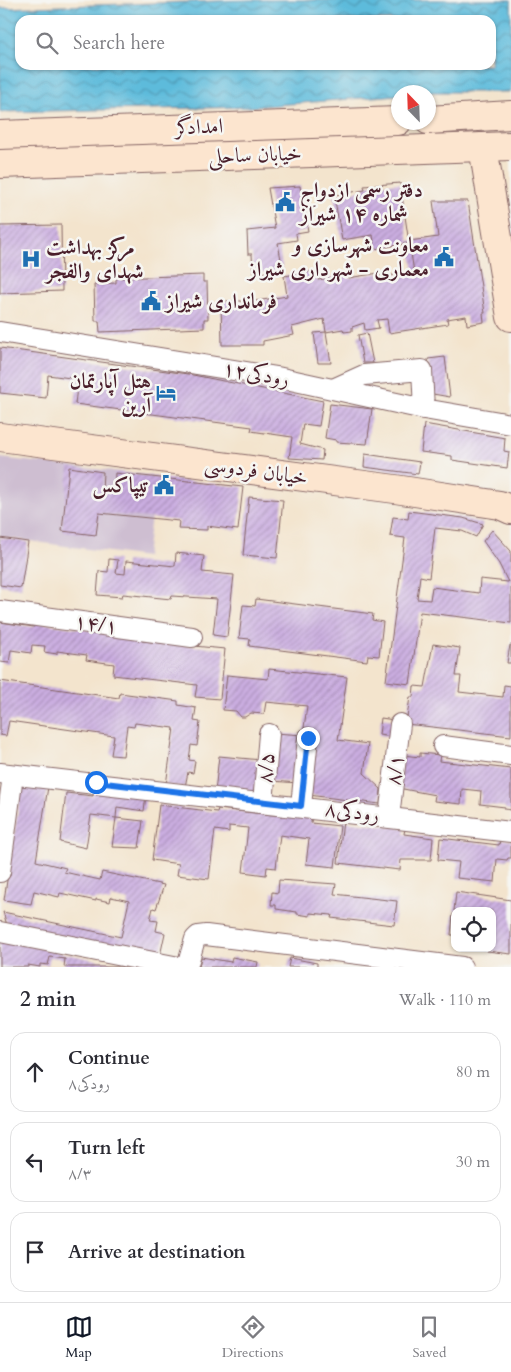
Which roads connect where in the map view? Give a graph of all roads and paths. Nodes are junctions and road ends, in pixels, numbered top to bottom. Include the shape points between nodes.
1 (511, 115) edge
2 (436, 120) edge
3 (391, 121) edge
4 (0, 135) edge
5 (511, 146) edge
6 (483, 147) junction
7 (0, 164) edge
8 (511, 316) edge
9 (0, 332) edge
10 (333, 389) junction
11 (424, 409) junction
12 (511, 424) edge
13 (0, 437) edge
14 (511, 510) edge
15 (0, 611) edge
16 (192, 637) dead end
17 (400, 724) dead end
18 (268, 734) dead end
19 (308, 738) dead end
20 (443, 746) dead end
21 (511, 755) edge
22 (6, 774) edge
23 (263, 803) junction
24 (301, 806) junction
25 (389, 817) junction
26 (511, 832) edge
27 (0, 872) edge
28 (0, 932) edge
29 (179, 967) edge
30 (187, 967) edge
31 (462, 967) edge

1 - 2 main road
3 - 4 main road, امدادگر
5 - 6 main road, خیابان ساحلی
6 - 7 main road, خیابان ساحلی
6 - 8 main road
9 - 10 street, رودکی۱۲
10 - 11 street, رودکی۱۲
10 - 11 street via 364,375 422,370
11 - 12 street, رودکی۱۲
13 - 14 main road, خیابان فردوسی via 395,489
15 - 16 street, ۱۴/۱
17 - 25 street, ۸/۱
18 - 23 street, ۸/۵
19 - 24 street
20 - 21 street
22 - 23 street, رودکی۸
22 - 27 street
23 - 24 street, رودکی۸
24 - 25 street, رودکی۸
25 - 26 street, رودکی۸
28 - 29 street
30 - 31 street via 198,936

